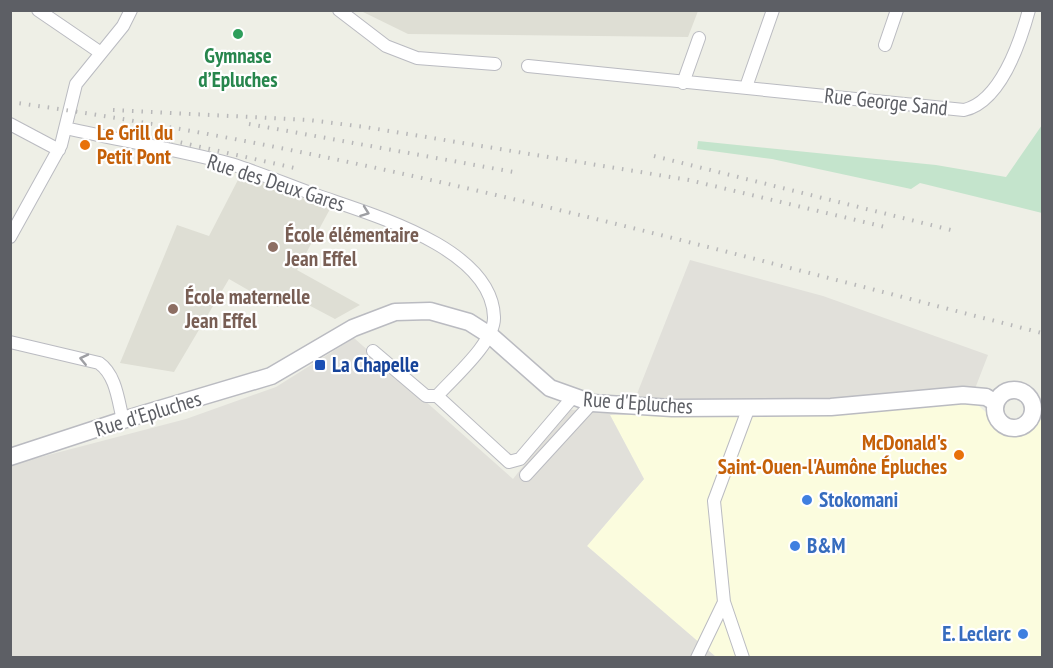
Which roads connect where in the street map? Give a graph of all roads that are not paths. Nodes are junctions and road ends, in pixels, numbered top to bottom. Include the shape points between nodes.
1 (38, 10) edge
2 (131, 10) edge
3 (339, 10) edge
4 (773, 10) edge
5 (897, 10) edge
6 (1029, 10) edge
7 (699, 38) dead end
8 (885, 45) dead end
9 (101, 53) junction
10 (495, 64) dead end
11 (528, 66) dead end
12 (682, 83) junction
13 (746, 87) junction
14 (10, 124) edge
15 (66, 128) junction
16 (58, 150) junction
17 (10, 237) edge
18 (490, 336) junction
19 (10, 342) edge
20 (373, 351) dead end
21 (437, 396) junction
22 (573, 398) junction
23 (592, 403) junction
24 (996, 403) junction
25 (749, 407) junction
26 (1037, 413) edge
27 (123, 420) junction
28 (10, 457) edge
29 (526, 475) dead end
30 (724, 602) junction
31 (697, 657) edge
32 (743, 657) edge

1 - 9 street
2 - 9 street
3 - 10 street via 386,46 417,58
4 - 13 street
5 - 8 street
6 - 13 street, Rue George Sand via 1020,45 988,98 977,107 964,110
7 - 12 street
9 - 15 street via 76,84
11 - 12 street, Rue George Sand
12 - 13 street, Rue George Sand
14 - 16 street
15 - 16 street
15 -> 18 street, Rue des Deux Gares via 230,164 389,221 438,244 459,258 490,295 495,319
16 - 17 street
18 - 21 street
18 - 22 street, Rue d'Epluches via 550,388
18 - 27 street, Rue d'Epluches via 452,316 430,311 395,312 353,328 271,376
27 -> 19 street via 115,388 106,368 99,363
20 - 21 street via 426,396
21 - 22 street via 509,462 520,459
22 - 23 street, Rue d'Epluches
23 - 25 street, Rue d'Epluches
23 - 29 street
24 - 25 street, Rue d'Epluches via 986,397 937,396 831,406
24 - 26 street via 1009,390 1021,392 1031,400
24 - 26 street via 998,420 1008,428 1026,424
25 - 30 street via 714,501
27 - 28 street, Rue d'Epluches
30 - 31 street
30 - 32 street

